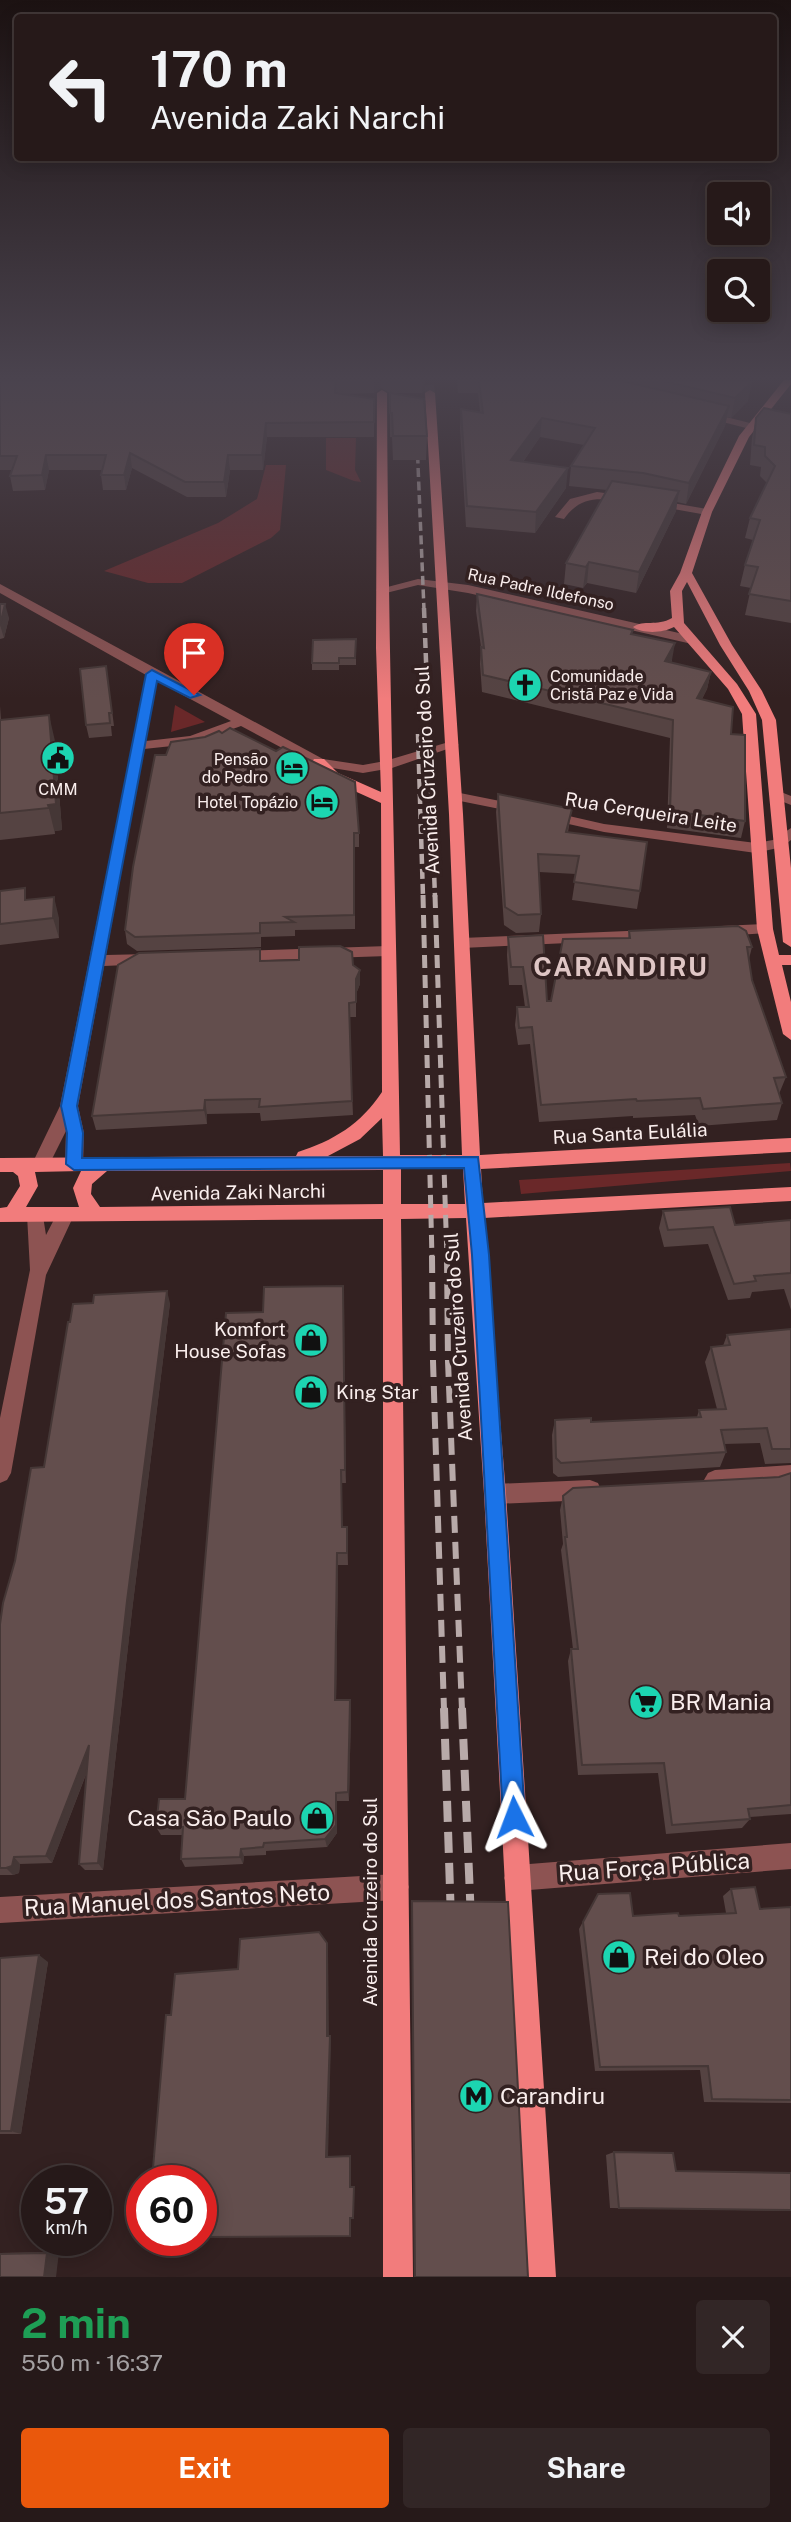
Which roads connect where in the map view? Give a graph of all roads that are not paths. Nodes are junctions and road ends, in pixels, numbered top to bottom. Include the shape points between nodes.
1 (382, 486) edge
2 (436, 486) edge
3 (720, 486) edge
4 (707, 512) junction
5 (560, 517) dead end
6 (687, 573) junction
7 (442, 585) junction
8 (0, 588) edge
9 (382, 590) junction
10 (676, 620) junction
11 (639, 627) junction
12 (692, 640) junction
13 (738, 666) junction
14 (152, 674) junction
15 (242, 720) junction
16 (137, 745) junction
17 (452, 745) junction
18 (319, 762) junction
19 (387, 765) junction
20 (776, 794) junction
21 (455, 796) junction
22 (388, 802) junction
23 (791, 802) edge
24 (786, 837) edge
25 (760, 848) junction
26 (765, 929) junction
27 (705, 932) edge
28 (663, 934) edge
29 (791, 942) edge
30 (462, 943) junction
31 (388, 951) junction
32 (219, 957) edge
33 (165, 958) edge
34 (771, 960) junction
35 (791, 960) edge
36 (96, 961) junction
37 (791, 1034) edge
38 (391, 1093) junction
39 (69, 1106) junction
40 (791, 1145) edge
41 (391, 1162) junction
42 (472, 1162) junction
43 (272, 1163) junction
44 (8, 1164) edge
45 (41, 1164) junction
46 (74, 1164) junction
47 (104, 1164) junction
48 (791, 1194) edge
49 (392, 1211) junction
50 (476, 1211) junction
51 (97, 1214) junction
52 (6, 1215) edge
53 (36, 1215) junction
54 (65, 1215) junction
55 (39, 1269) junction
56 (0, 1473) edge
57 (791, 1475) edge
58 (697, 1482) edge
59 (605, 1489) edge
60 (495, 1494) junction
61 (791, 1856) edge
62 (517, 1878) junction
63 (396, 1887) junction
64 (0, 1910) edge
65 (398, 2277) edge
66 (541, 2277) edge

1 - 9 main road, Avenida Cruzeiro do Sul
2 - 7 main road, Avenida Cruzeiro do Sul
3 - 4 main road
4 - 5 street via 586,496 573,499
4 - 6 main road
6 - 10 main road via 676,590
6 - 13 main road
7 - 9 street, Rua Padre Ildefonso via 409,582
7 - 11 street, Rua Padre Ildefonso
7 - 17 main road, Avenida Cruzeiro do Sul
8 - 14 street
9 - 19 main road, Avenida Cruzeiro do Sul
10 - 11 main road via 663,628
10 - 12 main road
11 - 12 street, Rua Padre Ildefonso
12 - 13 main road
12 - 25 main road via 733,687 749,714
13 - 20 main road via 758,693 769,720
14 - 15 street
14 - 16 street
15 - 16 street via 183,743
15 - 18 street
16 - 36 street
17 - 19 street
17 - 21 main road, Avenida Cruzeiro do Sul
18 - 19 street via 350,769
18 - 22 main road via 334,776
19 - 22 main road, Avenida Cruzeiro do Sul
20 - 23 street
20 - 24 main road
21 - 25 street, Rua Cerqueira Leite via 604,828
21 - 30 main road, Avenida Cruzeiro do Sul
22 - 31 main road, Avenida Cruzeiro do Sul
24 - 25 street
24 - 29 main road
25 - 26 main road
26 - 27 street
26 - 34 main road
28 - 30 street
30 - 42 main road, Avenida Cruzeiro do Sul
31 - 32 street
31 - 38 main road, Avenida Cruzeiro do Sul
33 - 36 street
34 - 35 main road
34 - 37 main road
36 - 39 street
38 - 41 main road, Avenida Cruzeiro do Sul
38 - 43 main road via 355,1136 325,1152
39 - 45 street
39 - 46 street via 75,1133
40 - 42 main road, Rua Santa Eulália
41 - 42 main road, Avenida Zaki Narchi
41 - 43 main road, Avenida Zaki Narchi
41 - 49 main road, Avenida Cruzeiro do Sul
42 - 50 main road, Avenida Cruzeiro do Sul
43 - 47 main road, Avenida Zaki Narchi
44 - 45 main road, Avenida Zaki Narchi
44 - 52 main road via 26,1172 29,1186
45 - 46 main road, Avenida Zaki Narchi
46 - 47 main road, Avenida Zaki Narchi
47 - 51 main road via 89,1174 81,1189 84,1204
48 - 50 main road
49 - 50 main road, Avenida Zaki Narchi
49 - 51 main road, Avenida Zaki Narchi
49 - 63 main road, Avenida Cruzeiro do Sul
50 - 60 main road, Avenida Cruzeiro do Sul
51 - 54 main road, Avenida Zaki Narchi
52 - 53 main road, Avenida Zaki Narchi
53 - 54 main road, Avenida Zaki Narchi
53 - 55 street
54 - 55 street
55 - 56 street
57 - 58 street
59 - 60 street
60 - 62 main road, Avenida Cruzeiro do Sul
61 - 62 street, Rua Força Pública
62 - 66 main road, Avenida Cruzeiro do Sul
63 - 64 street, Rua Manuel dos Santos Neto
63 - 65 main road, Avenida Cruzeiro do Sul

